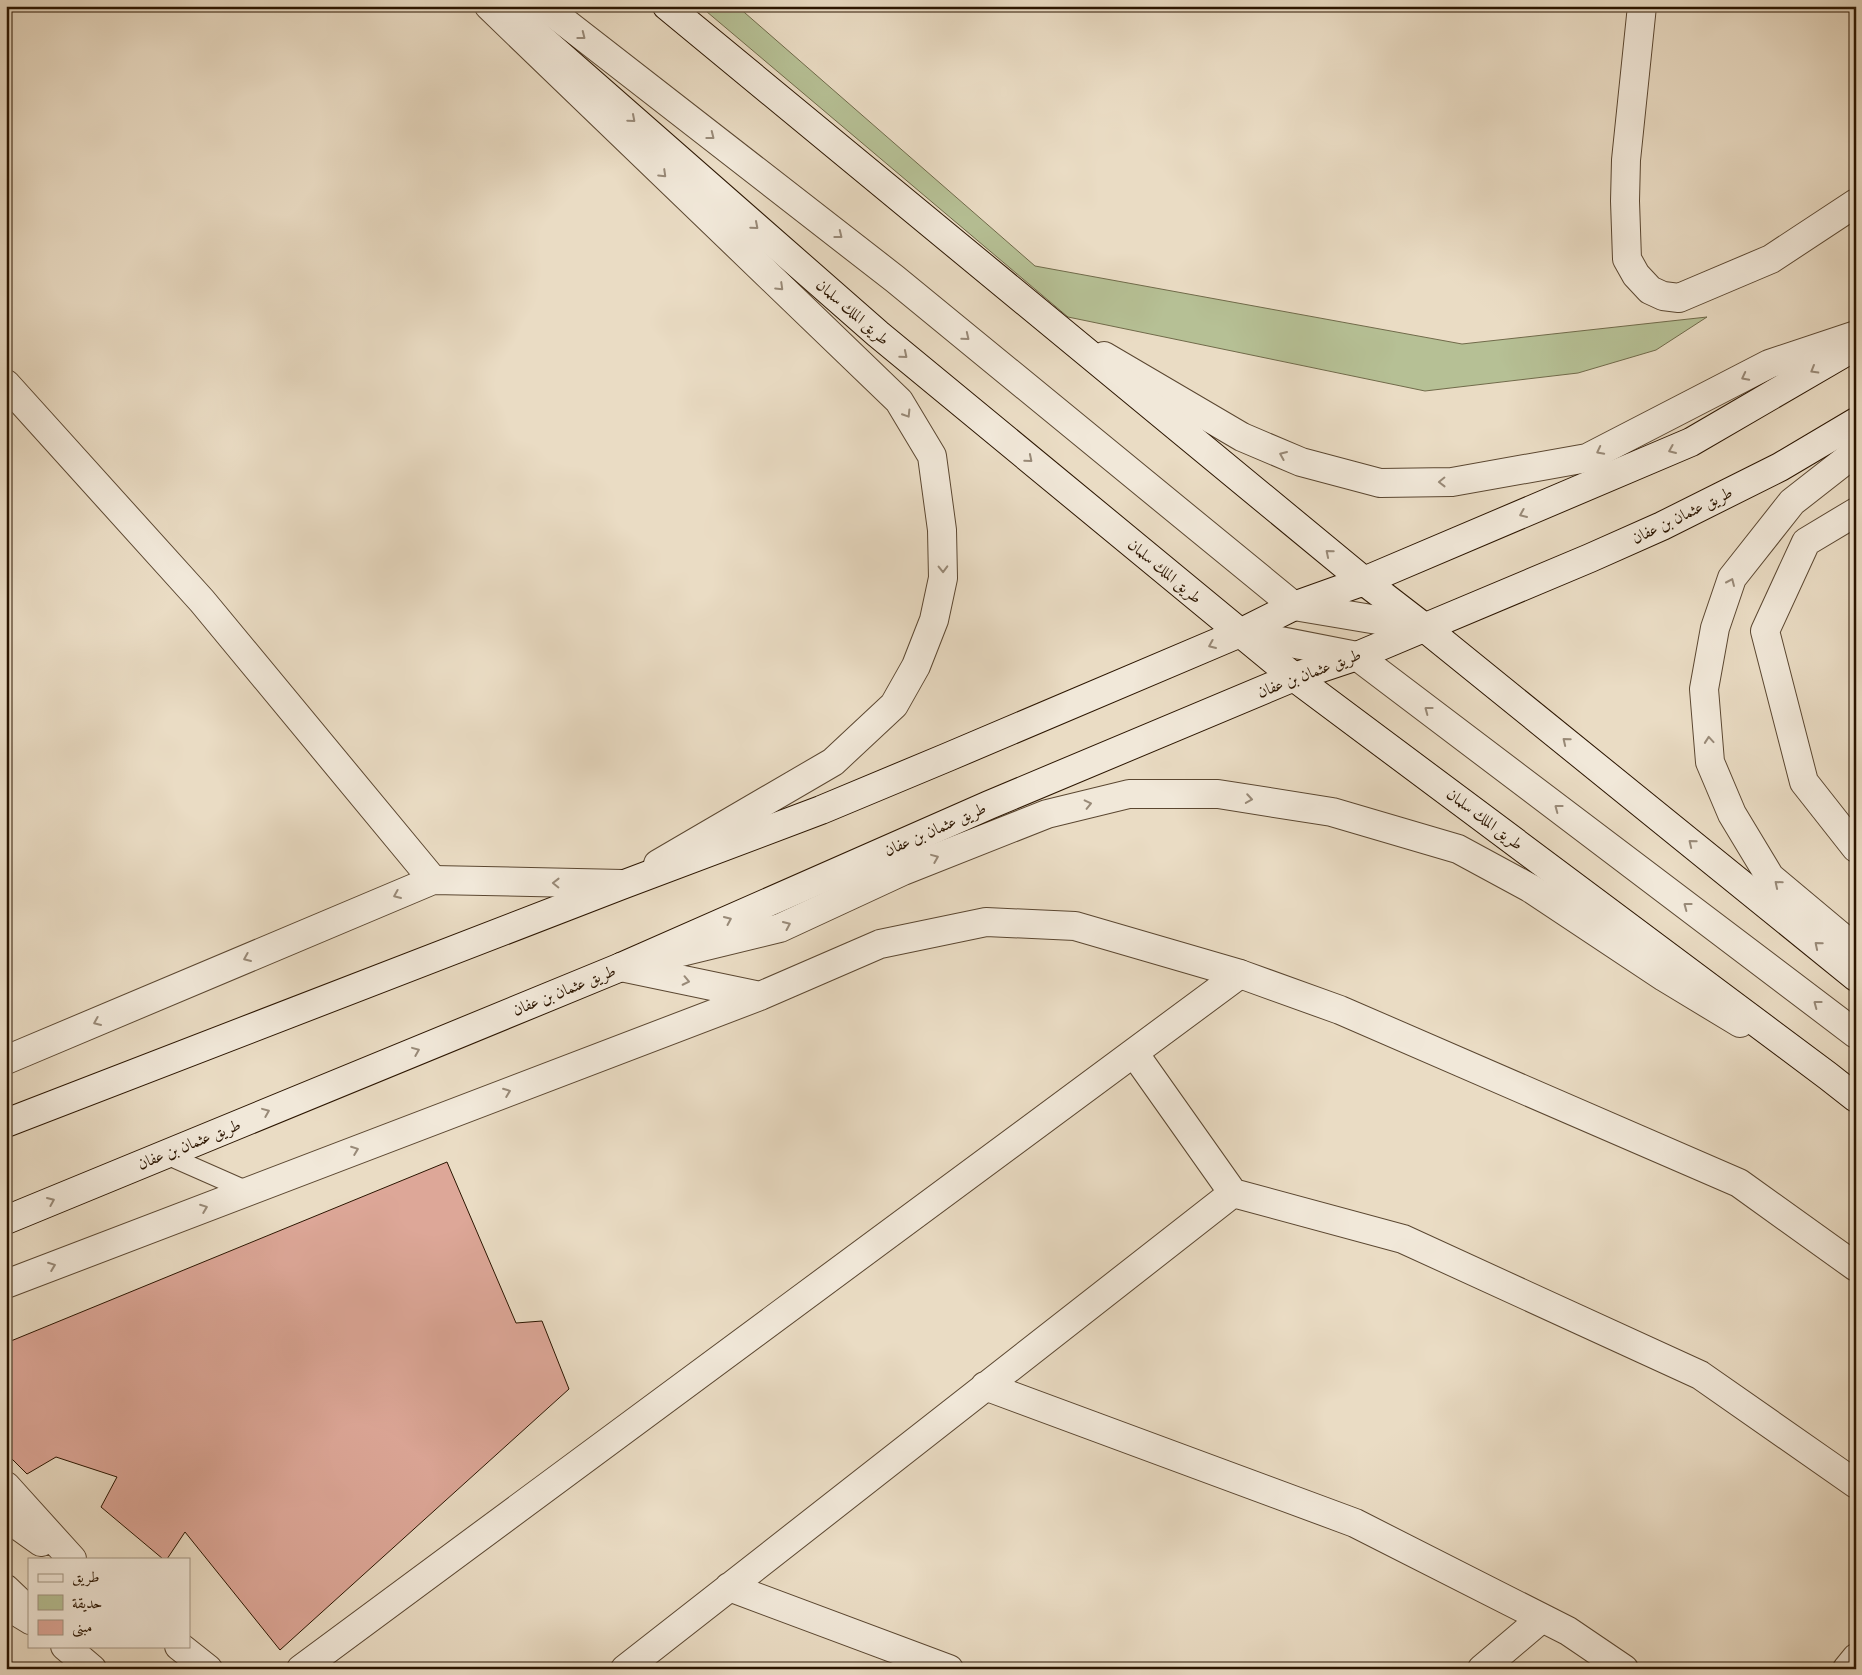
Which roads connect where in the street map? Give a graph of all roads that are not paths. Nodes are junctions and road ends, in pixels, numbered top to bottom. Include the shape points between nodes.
1 (489, 6) edge
2 (504, 6) edge
3 (544, 6) edge
4 (666, 6) edge
5 (1642, 6) edge
6 (1856, 203) edge
7 (1064, 333) junction
8 (1856, 335) edge
9 (1856, 346) edge
10 (10, 393) edge
11 (1856, 422) edge
12 (1856, 452) edge
13 (1856, 512) edge
14 (1364, 581) junction
15 (1294, 606) junction
16 (1425, 628) junction
17 (1240, 634) junction
18 (1357, 656) junction
19 (1294, 677) junction
20 (1856, 848) edge
21 (433, 880) junction
22 (622, 885) junction
23 (1856, 949) edge
24 (621, 967) junction
25 (1240, 974) junction
26 (1856, 977) edge
27 (760, 996) junction
28 (1856, 1034) edge
29 (1134, 1053) junction
30 (6, 1060) edge
31 (1828, 1076) junction
32 (1856, 1098) edge
33 (6, 1123) edge
34 (164, 1154) junction
35 (248, 1191) junction
36 (1233, 1193) junction
37 (6, 1220) edge
38 (1856, 1267) edge
39 (6, 1284) edge
40 (985, 1386) junction
41 (1856, 1484) edge
42 (6, 1486) edge
43 (6, 1500) edge
44 (6, 1517) edge
45 (64, 1558) edge
46 (70, 1558) edge
47 (70, 1558) edge
48 (729, 1587) junction
49 (6, 1589) edge
50 (6, 1594) edge
51 (6, 1610) edge
52 (28, 1611) edge
53 (28, 1611) edge
54 (1542, 1618) junction
55 (28, 1624) edge
56 (182, 1648) edge
57 (1856, 1658) edge
58 (208, 1669) edge
59 (301, 1669) edge
60 (626, 1669) edge
61 (949, 1669) edge
62 (1482, 1669) edge
63 (1624, 1669) edge
64 (1847, 1669) edge

1 -> 22 street via 899,401 932,456 937,489 944,578 934,620 894,705 833,762
2 -> 17 street, طريق الملك سلمان via 878,334
3 -> 15 street via 895,279
4 - 7 street
5 - 6 street via 1626,160 1625,201 1627,259 1650,290 1679,298 1770,259
8 -> 7 street via 1769,364 1587,458 1452,482 1380,482 1301,462 1242,437
14 -> 7 street
9 -> 14 street via 1691,442
10 - 21 street via 202,602
11 - 16 street, طريق عثمان بن عفان via 1780,466 1662,526
23 -> 12 street via 1770,876 1732,814 1710,762 1704,689 1715,628 1732,578 1792,502
13 - 20 street via 1806,542 1765,631 1804,782
14 - 15 street
14 - 16 street
15 - 16 street
15 - 17 street
16 - 18 street, طريق عثمان بن عفان
26 -> 16 street
17 - 18 street
17 - 19 street, طريق الملك سلمان
17 -> 22 street via 821,810
18 - 19 street, طريق عثمان بن عفان
28 -> 18 street
24 -> 19 street, طريق عثمان بن عفان via 989,805
19 - 31 street, طريق الملك سلمان
22 -> 21 street
21 -> 30 street
22 - 33 street
24 -> 27 street
24 -> 31 street via 780,928 903,871 1047,814 1130,794 1218,794 1332,812 1458,849 1530,888 1664,977
34 -> 24 street, طريق عثمان بن عفان
25 - 27 street via 1075,926 986,922 880,944
25 - 29 street
25 - 38 street via 1340,1010 1739,1183
35 -> 27 street
29 - 36 street
29 - 59 street
31 - 32 street, طريق الملك سلمان
34 - 35 lane
37 -> 34 street, طريق عثمان بن عفان
39 -> 35 street
36 - 40 street
36 - 41 street via 1403,1239 1700,1375
40 - 48 street
40 - 54 street via 1355,1523
42 - 46 street
43 - 47 street
44 - 45 street
48 - 60 street
48 - 61 street
49 - 52 street
50 - 53 street
51 - 55 lane
54 - 62 street
54 - 63 street via 1568,1631
56 - 58 street
57 - 64 street

